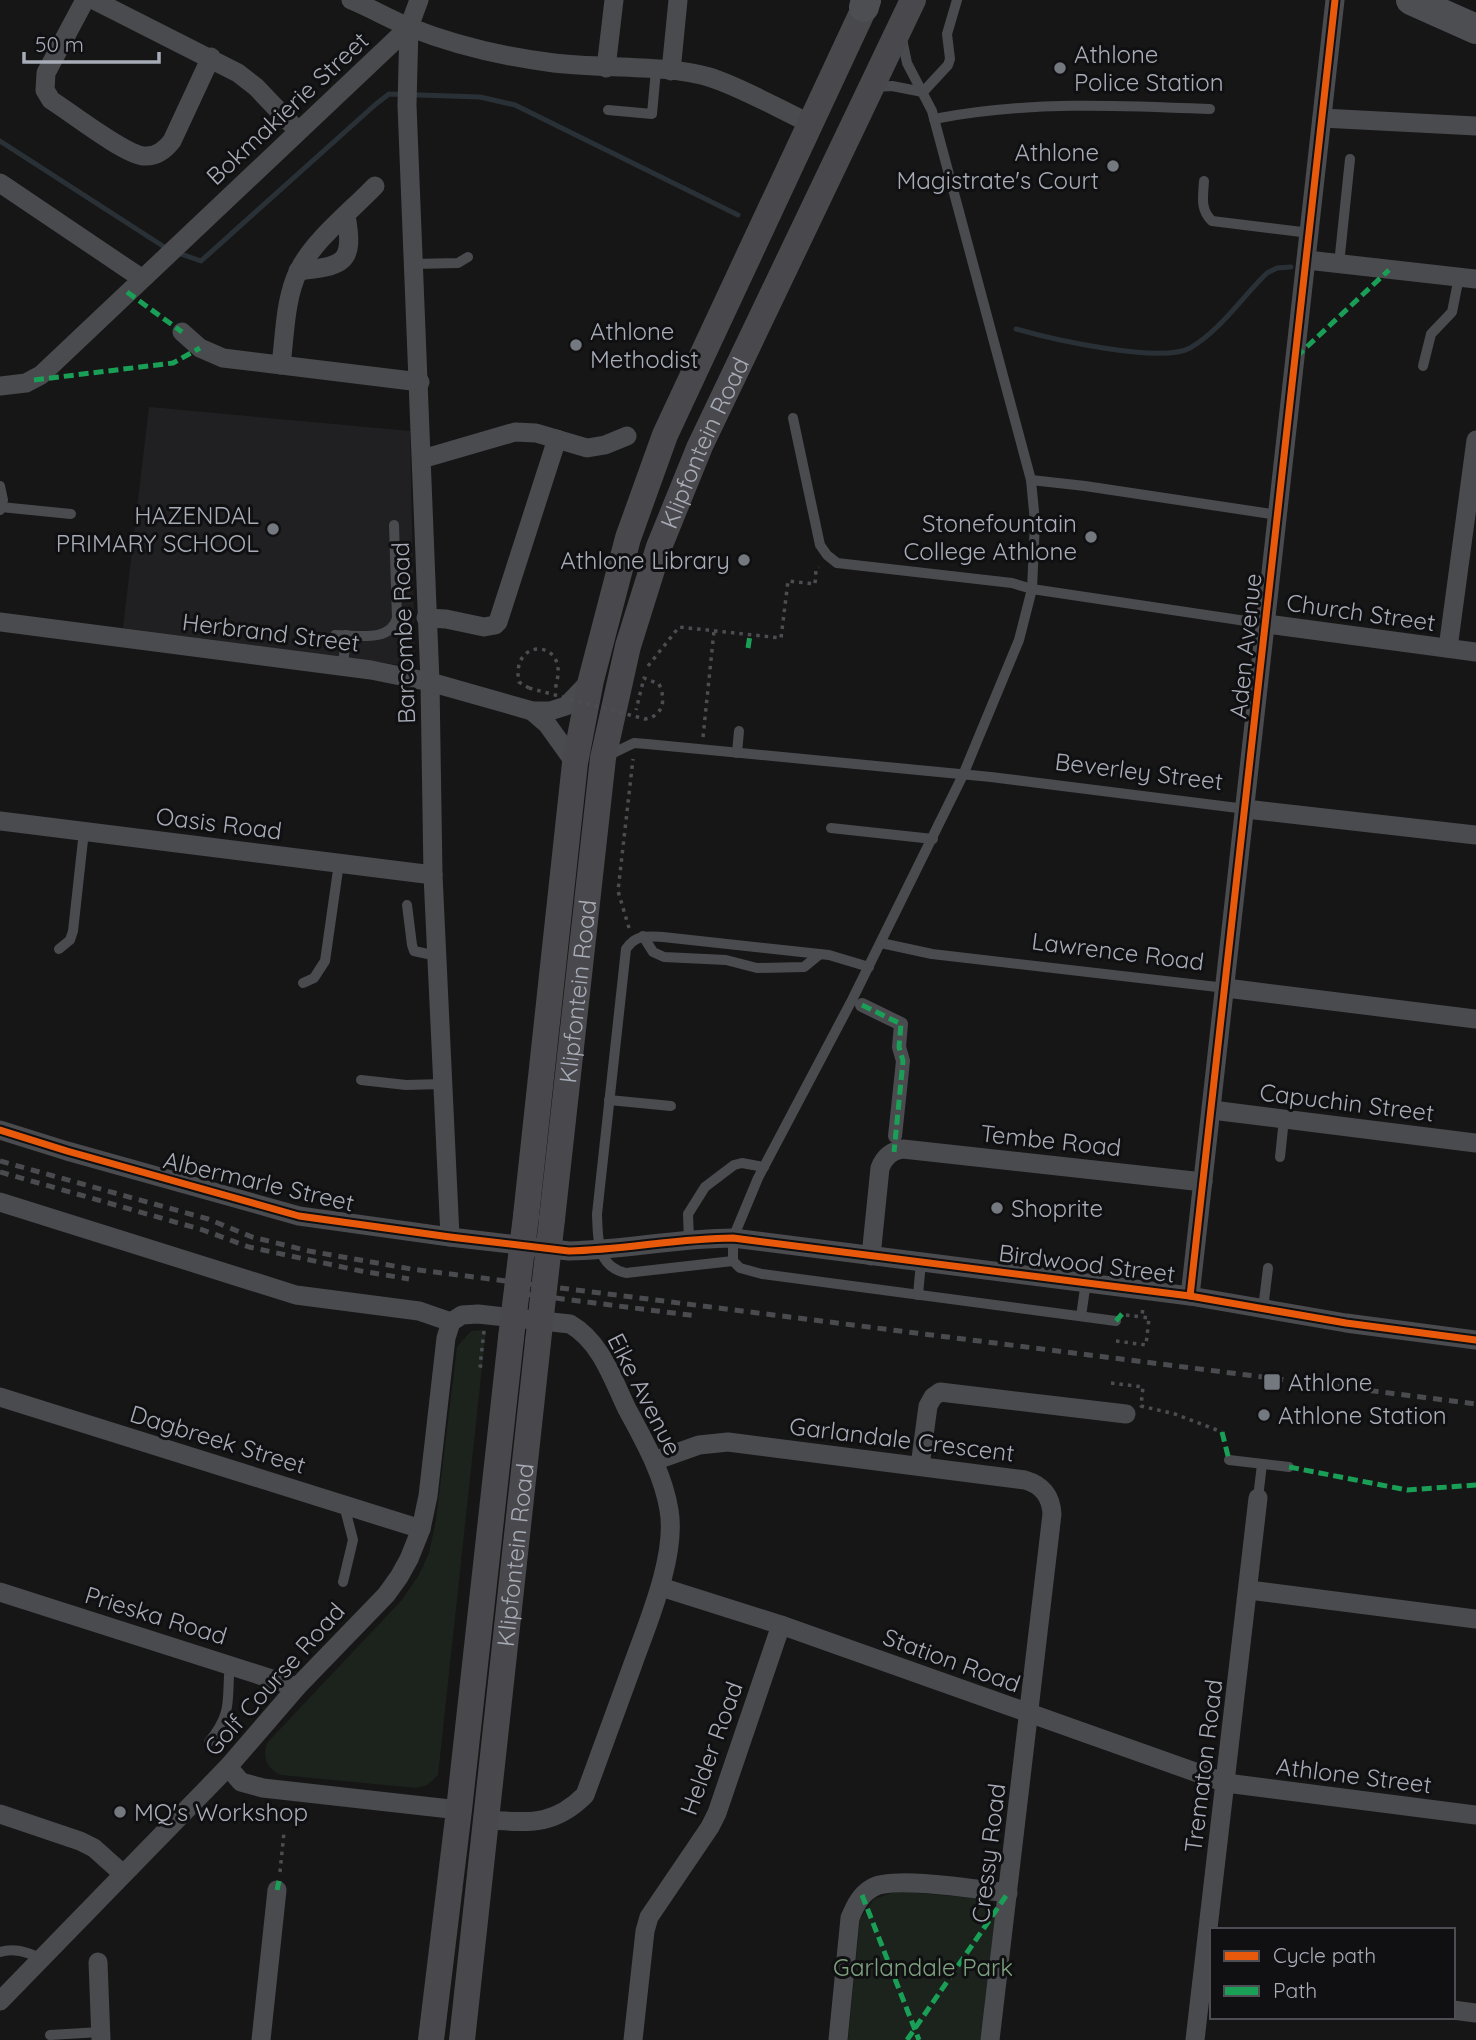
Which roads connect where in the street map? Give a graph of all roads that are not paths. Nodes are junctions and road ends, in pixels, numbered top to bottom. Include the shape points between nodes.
1 (85, 0) edge
2 (94, 0) edge
3 (351, 0) edge
4 (419, 0) edge
5 (614, 0) edge
6 (678, 0) edge
7 (957, 0) edge
8 (1335, 0) edge
9 (1411, 0) edge
10 (866, 2) edge
11 (908, 10) edge
12 (409, 27) junction
13 (1476, 29) edge
14 (211, 57) junction
15 (606, 68) junction
16 (664, 70) junction
17 (870, 87) junction
18 (923, 92) junction
19 (1209, 109) dead end
20 (608, 110) dead end
21 (1322, 118) junction
22 (934, 119) junction
23 (811, 124) junction
24 (1476, 126) edge
25 (298, 131) junction
26 (1350, 159) dead end
27 (1204, 181) dead end
28 (0, 183) edge
29 (375, 186) dead end
30 (346, 216) junction
31 (1310, 233) junction
32 (468, 257) dead end
33 (1307, 260) junction
34 (414, 264) junction
35 (1339, 264) junction
36 (298, 271) junction
37 (141, 278) junction
38 (1467, 278) edge
39 (182, 331) dead end
40 (281, 365) junction
41 (1423, 366) dead end
42 (420, 382) junction
43 (0, 386) edge
44 (793, 418) dead end
45 (627, 436) dead end
46 (556, 439) junction
47 (1476, 440) edge
48 (422, 459) junction
49 (1031, 480) junction
50 (0, 486) edge
51 (1, 508) edge
52 (71, 514) dead end
53 (1279, 515) junction
54 (394, 524) dead end
55 (1032, 589) junction
56 (426, 618) junction
57 (0, 622) edge
58 (1267, 624) junction
59 (1448, 648) junction
60 (1476, 652) edge
61 (344, 666) junction
62 (591, 680) junction
63 (430, 682) junction
64 (532, 711) junction
65 (739, 731) dead end
66 (737, 753) junction
67 (603, 758) junction
68 (575, 763) junction
69 (964, 775) junction
70 (1246, 809) junction
71 (0, 821) edge
72 (831, 828) dead end
73 (84, 831) junction
74 (1476, 835) edge
75 (933, 839) junction
76 (339, 863) junction
77 (433, 874) junction
78 (407, 905) dead end
79 (643, 936) junction
80 (881, 943) junction
81 (727, 944) junction
82 (59, 949) dead end
83 (820, 954) junction
84 (437, 956) junction
85 (726, 960) junction
86 (869, 967) junction
87 (303, 983) dead end
88 (1226, 988) junction
89 (862, 1005) dead end
90 (1476, 1019) edge
91 (361, 1080) dead end
92 (443, 1084) junction
93 (609, 1100) junction
94 (671, 1106) dead end
95 (1212, 1110) junction
96 (1284, 1119) junction
97 (0, 1130) edge
98 (1476, 1143) edge
99 (894, 1144) junction
100 (1280, 1157) dead end
101 (764, 1167) junction
102 (1203, 1182) junction
103 (0, 1202) edge
104 (450, 1237) junction
105 (733, 1238) junction
106 (689, 1240) junction
107 (599, 1250) junction
108 (871, 1255) junction
109 (733, 1261) junction
110 (921, 1262) junction
111 (1268, 1268) dead end
112 (1086, 1282) junction
113 (918, 1295) junction
114 (1190, 1296) junction
115 (1263, 1310) junction
116 (1082, 1316) junction
117 (1119, 1317) road end
118 (452, 1322) junction
119 (1476, 1340) edge
120 (0, 1397) edge
121 (1126, 1413) dead end
122 (1229, 1460) dead end
123 (654, 1461) junction
124 (1262, 1464) junction
125 (920, 1466) junction
126 (1289, 1467) dead end
127 (1258, 1498) joint
128 (344, 1504) junction
129 (421, 1529) junction
130 (343, 1582) dead end
131 (661, 1587) junction
132 (1249, 1590) junction
133 (0, 1591) edge
134 (1476, 1619) edge
135 (781, 1625) junction
136 (230, 1664) junction
137 (298, 1687) junction
138 (1029, 1714) junction
139 (209, 1742) dead end
140 (228, 1767) junction
141 (1226, 1783) junction
142 (459, 1810) junction
143 (0, 1814) edge
144 (1476, 1815) edge
145 (486, 1820) junction
146 (122, 1874) junction
147 (278, 1885) road end
148 (1008, 1893) junction
149 (1212, 1928) edge
150 (1210, 1947) edge
151 (0, 1952) edge
152 (41, 1958) junction
153 (97, 1962) dead end
154 (1207, 1978) edge
155 (0, 2001) edge
156 (1455, 2010) edge
157 (1476, 2013) edge
158 (50, 2035) dead end
159 (101, 2036) edge
160 (261, 2040) edge
161 (431, 2040) edge
162 (462, 2040) edge
163 (633, 2040) edge
164 (838, 2040) edge
165 (990, 2040) edge
166 (1195, 2040) edge

1 - 14 street via 46,73 45,90 51,100 128,150 146,157 166,149
2 - 14 street
3 - 12 street
4 - 12 street
5 - 15 street
6 - 16 street
7 - 18 lane via 947,34 948,65
8 - 21 street, Aden Avenue
9 - 13 main road
10 - 23 main road, Klipfontein Road
11 - 17 main road, Klipfontein Road
11 - 18 lane via 904,55
12 - 15 street via 510,55
12 - 25 street, Bokmakierie Street
12 - 34 street, Barcombe Road via 407,105
14 - 25 street via 256,87
15 - 16 street
16 - 20 lane via 652,114
16 - 23 street via 709,77
17 - 18 lane
17 - 67 main road, Klipfontein Road via 700,446 659,547 628,646
18 - 22 lane
19 - 22 lane via 1084,104
21 - 24 street
21 - 31 street, Aden Avenue
22 - 49 lane
23 - 62 main road, Klipfontein Road via 665,435 628,538
25 - 37 street, Bokmakierie Street
26 - 35 lane
27 - 31 lane via 1202,205 1212,222
28 - 37 street
29 - 30 street
30 - 36 street
30 - 36 street via 349,248 345,258 326,267
31 - 33 street, Aden Avenue
32 - 34 lane via 458,263
33 - 35 street
33 - 53 street, Aden Avenue
34 - 42 street, Barcombe Road
35 - 38 street
36 - 40 street
37 - 43 street, Bokmakierie Street via 41,375 26,383
38 - 41 lane via 1452,312 1431,334
39 - 40 street via 213,356
40 - 42 street
42 - 48 street, Barcombe Road
44 - 55 lane, Church Street via 820,545 827,555 843,564
45 - 46 street via 594,448
46 - 48 street via 515,432
46 - 56 street via 498,622 488,627
47 - 59 street
48 - 56 street, Barcombe Road
49 - 53 lane
49 - 55 lane via 1035,522
50 - 51 lane
51 - 52 lane
53 - 58 street, Aden Avenue
54 - 61 lane via 395,626 383,635 340,635
55 - 58 lane, Church Street
55 - 69 lane via 1019,640
56 - 63 street, Barcombe Road
57 - 61 street, Herbrand Street
58 - 59 street, Church Street
58 - 70 street, Aden Avenue
59 - 60 street, Church Street
61 - 63 street, Herbrand Street
62 - 64 street, Herbrand Street via 566,706
62 - 68 main road, Klipfontein Road
63 - 64 street, Herbrand Street
63 - 77 street, Barcombe Road
64 - 68 street
65 - 66 lane
66 - 67 lane, Beverley Street via 634,743
66 - 69 lane, Beverley Street
67 - 145 main road, Klipfontein Road, bridge
68 - 142 main road, Klipfontein Road, bridge
69 - 70 lane, Beverley Street
69 - 75 lane
70 - 74 street, Beverley Street
70 - 88 street, Aden Avenue
71 - 73 street, Oasis Road
72 - 75 lane
73 - 76 street, Oasis Road
73 - 82 lane via 73,931
75 - 80 lane
76 - 77 street, Oasis Road
76 - 87 lane via 325,961 314,978
77 - 84 street, Barcombe Road
78 - 84 lane via 414,951
79 - 81 lane
79 - 85 lane via 653,952 664,957
79 - 93 lane via 632,940 625,956
80 - 86 lane
80 - 88 lane, Lawrence Road via 932,954
81 - 83 lane
81 - 85 lane
83 - 85 lane via 811,964 793,969 757,968
83 - 86 lane
84 - 92 street, Barcombe Road
86 - 101 lane
88 - 90 street, Lawrence Road
88 - 95 street, Aden Avenue
89 - 99 street via 901,1024 903,1061
91 - 92 lane
92 - 104 street, Barcombe Road
93 - 94 lane
93 - 107 lane via 597,1214
95 - 96 street, Capuchin Street
95 - 102 street, Aden Avenue
96 - 98 street, Capuchin Street
96 - 100 lane
97 - 104 street, Albermarle Street via 299,1216
99 - 102 street, Tembe Road via 903,1149
99 - 108 street via 880,1168
101 - 105 lane
101 - 106 lane via 734,1165 705,1187 688,1214
102 - 114 street, Aden Avenue
103 - 118 street via 296,1296 419,1311
104 - 107 street, Albermarle Street via 569,1251
105 - 106 street
105 - 108 street, Birdwood Street
105 - 109 lane
106 - 107 street
107 - 109 lane via 612,1268 626,1273
108 - 110 street, Birdwood Street
109 - 113 lane via 749,1272
110 - 112 street, Birdwood Street
110 - 113 lane
111 - 115 lane
112 - 114 street, Birdwood Street
112 - 116 lane
113 - 116 lane
114 - 115 street, Birdwood Street
115 - 119 street, Birdwood Street
116 - 117 lane
118 - 123 street, Eike Avenue via 462,1315 478,1314 570,1324 583,1332 603,1360
118 - 129 street, Golf Course Road via 446,1338
120 - 128 street, Dagbreek Street
121 - 125 street via 940,1392 928,1406
122 - 124 lane
123 - 125 street, Garlandale Crescent via 699,1445 728,1441
123 - 131 street, Eike Avenue via 671,1525
124 - 126 lane
124 - 127 lane
125 - 138 street, Garlandale Crescent via 1025,1480 1040,1487 1049,1500 1052,1514
127 - 132 street, Trematon Road
128 - 129 street, Dagbreek Street
128 - 130 lane via 353,1539
129 - 137 street, Golf Course Road via 386,1595
131 - 135 street, Station Road
131 - 145 street, Eike Avenue via 585,1795 554,1818
132 - 134 street
132 - 141 street, Trematon Road
133 - 136 street, Prieska Road
135 - 138 street, Station Road
135 - 163 street, Helder Road via 717,1813 649,1917
136 - 137 street, Prieska Road
136 - 139 lane via 227,1713
137 - 140 street, Golf Course Road
138 - 141 street, Station Road
138 - 148 street, Cressy Road
140 - 142 street via 241,1782 263,1788
140 - 146 street, Golf Course Road
141 - 144 street, Athlone Street
141 - 149 street, Trematon Road
142 - 161 main road, Klipfontein Road
143 - 146 street via 80,1841
145 - 162 main road, Klipfontein Road
146 - 152 street, Golf Course Road
147 - 160 street
148 - 164 street via 897,1882 873,1886 862,1895 850,1919
148 - 165 street, Cressy Road
150 - 154 street, Trematon Road
151 - 152 lane via 25,1951
152 - 155 street, Golf Course Road
153 - 159 street
154 - 166 street, Trematon Road
156 - 157 street
158 - 159 lane

